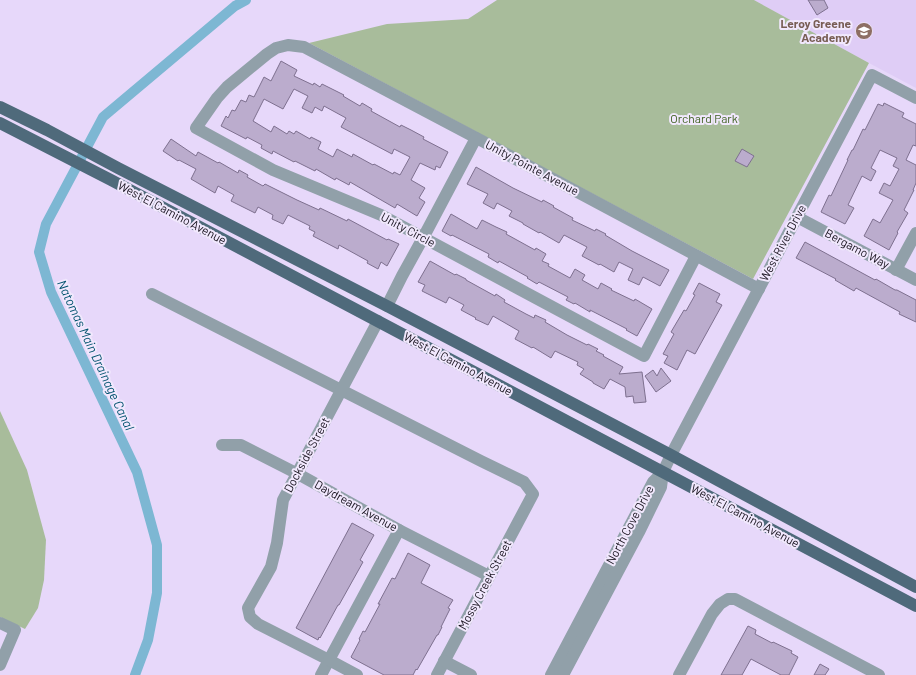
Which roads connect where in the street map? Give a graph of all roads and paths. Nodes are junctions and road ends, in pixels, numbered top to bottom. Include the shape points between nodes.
1 (304, 48) joint
2 (916, 98) edge
3 (0, 107) edge
4 (0, 123) edge
5 (476, 138) junction
6 (797, 217) junction
7 (916, 233) edge
8 (423, 238) junction
9 (696, 256) junction
10 (896, 270) junction
11 (916, 280) edge
12 (759, 289) junction
13 (152, 294) dead end
14 (387, 306) junction
15 (378, 321) junction
16 (342, 390) junction
17 (222, 445) dead end
18 (671, 455) junction
19 (663, 472) junction
20 (298, 474) junction
21 (399, 530) junction
22 (489, 576) junction
23 (916, 587) edge
24 (916, 606) edge
25 (0, 623) edge
26 (329, 660) junction
27 (444, 661) junction
28 (0, 665) edge
29 (321, 675) edge
30 (357, 675) edge
31 (437, 675) edge
32 (471, 675) edge
33 (551, 675) edge
34 (564, 675) edge
35 (679, 675) edge
36 (879, 675) edge

1 - 5 street, Unity Pointe Avenue
1 - 8 street, Unity Circle via 288,44 271,51 227,87 196,128 273,170 381,215
2 - 6 street, West River Drive via 872,75
3 - 14 main road, West El Camino Avenue
4 - 15 main road, West El Camino Avenue
5 - 8 street
5 - 9 street, Unity Pointe Avenue
6 - 10 street, Bergamo Way
6 - 12 street, West River Drive
7 - 10 street
8 - 9 street, Unity Circle via 644,356
8 - 14 street
9 - 12 street, Unity Pointe Avenue
10 - 11 street, Bergamo Way
12 - 18 street, West River Drive
13 - 16 street
14 - 18 main road, West El Camino Avenue
15 - 16 street, Dockside Street
15 - 19 main road, West El Camino Avenue
16 - 20 street, Dockside Street
16 - 22 street, Mossy Creek Street via 524,482 533,494
17 - 20 street, Daydream Avenue via 241,445
18 - 19 street, West River Drive
18 - 23 main road, West El Camino Avenue
19 - 24 main road, West El Camino Avenue
19 - 33 street, North Cove Drive via 653,482
19 - 34 street, North Cove Drive via 661,487
20 - 21 street, Daydream Avenue
20 - 26 street, Dockside Street via 283,500 271,567 248,608 250,616 258,624
21 - 22 street, Daydream Avenue
21 - 26 street
22 - 27 street, Mossy Creek Street
25 - 28 street via 15,630
26 - 29 street
26 - 30 street
27 - 31 street, Mossy Creek Street
27 - 32 street
35 - 36 street via 712,614 728,599 735,599

